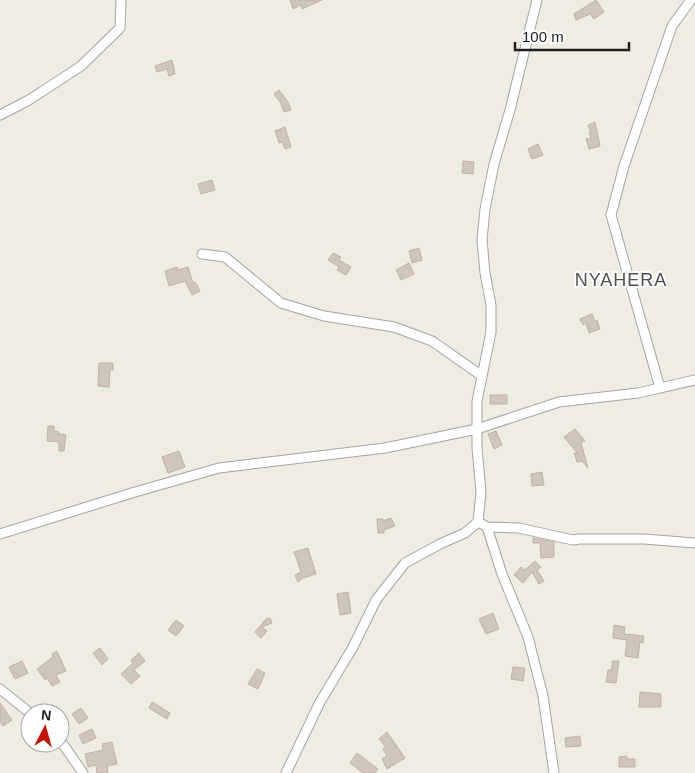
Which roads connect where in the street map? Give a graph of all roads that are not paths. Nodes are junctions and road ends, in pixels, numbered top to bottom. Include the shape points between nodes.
1 (121, 0) edge
2 (691, 0) edge
3 (534, 2) edge
4 (0, 115) edge
5 (202, 254) dead end
6 (482, 376) junction
7 (695, 380) edge
8 (660, 388) junction
9 (477, 429) junction
10 (478, 522) junction
11 (487, 527) junction
12 (0, 534) edge
13 (695, 543) edge
14 (0, 689) edge
15 (20, 705) edge
16 (69, 753) edge
17 (83, 773) edge
18 (286, 773) edge
19 (554, 773) edge

1 - 4 street via 120,28 81,66
2 - 8 street via 672,26 611,214
3 - 6 street via 485,209 482,240 491,305 491,332
5 - 6 street via 225,257 281,302 324,316 394,327 432,341
6 - 9 street via 477,401
7 - 8 street
8 - 9 street via 559,402
9 - 10 street via 481,492
9 - 12 street via 385,448 219,468
10 - 11 street
10 - 18 street via 464,533 405,563 376,600 320,702
11 - 13 street via 519,528 573,540
11 - 19 street via 528,637 543,696
14 - 15 street
16 - 17 street

